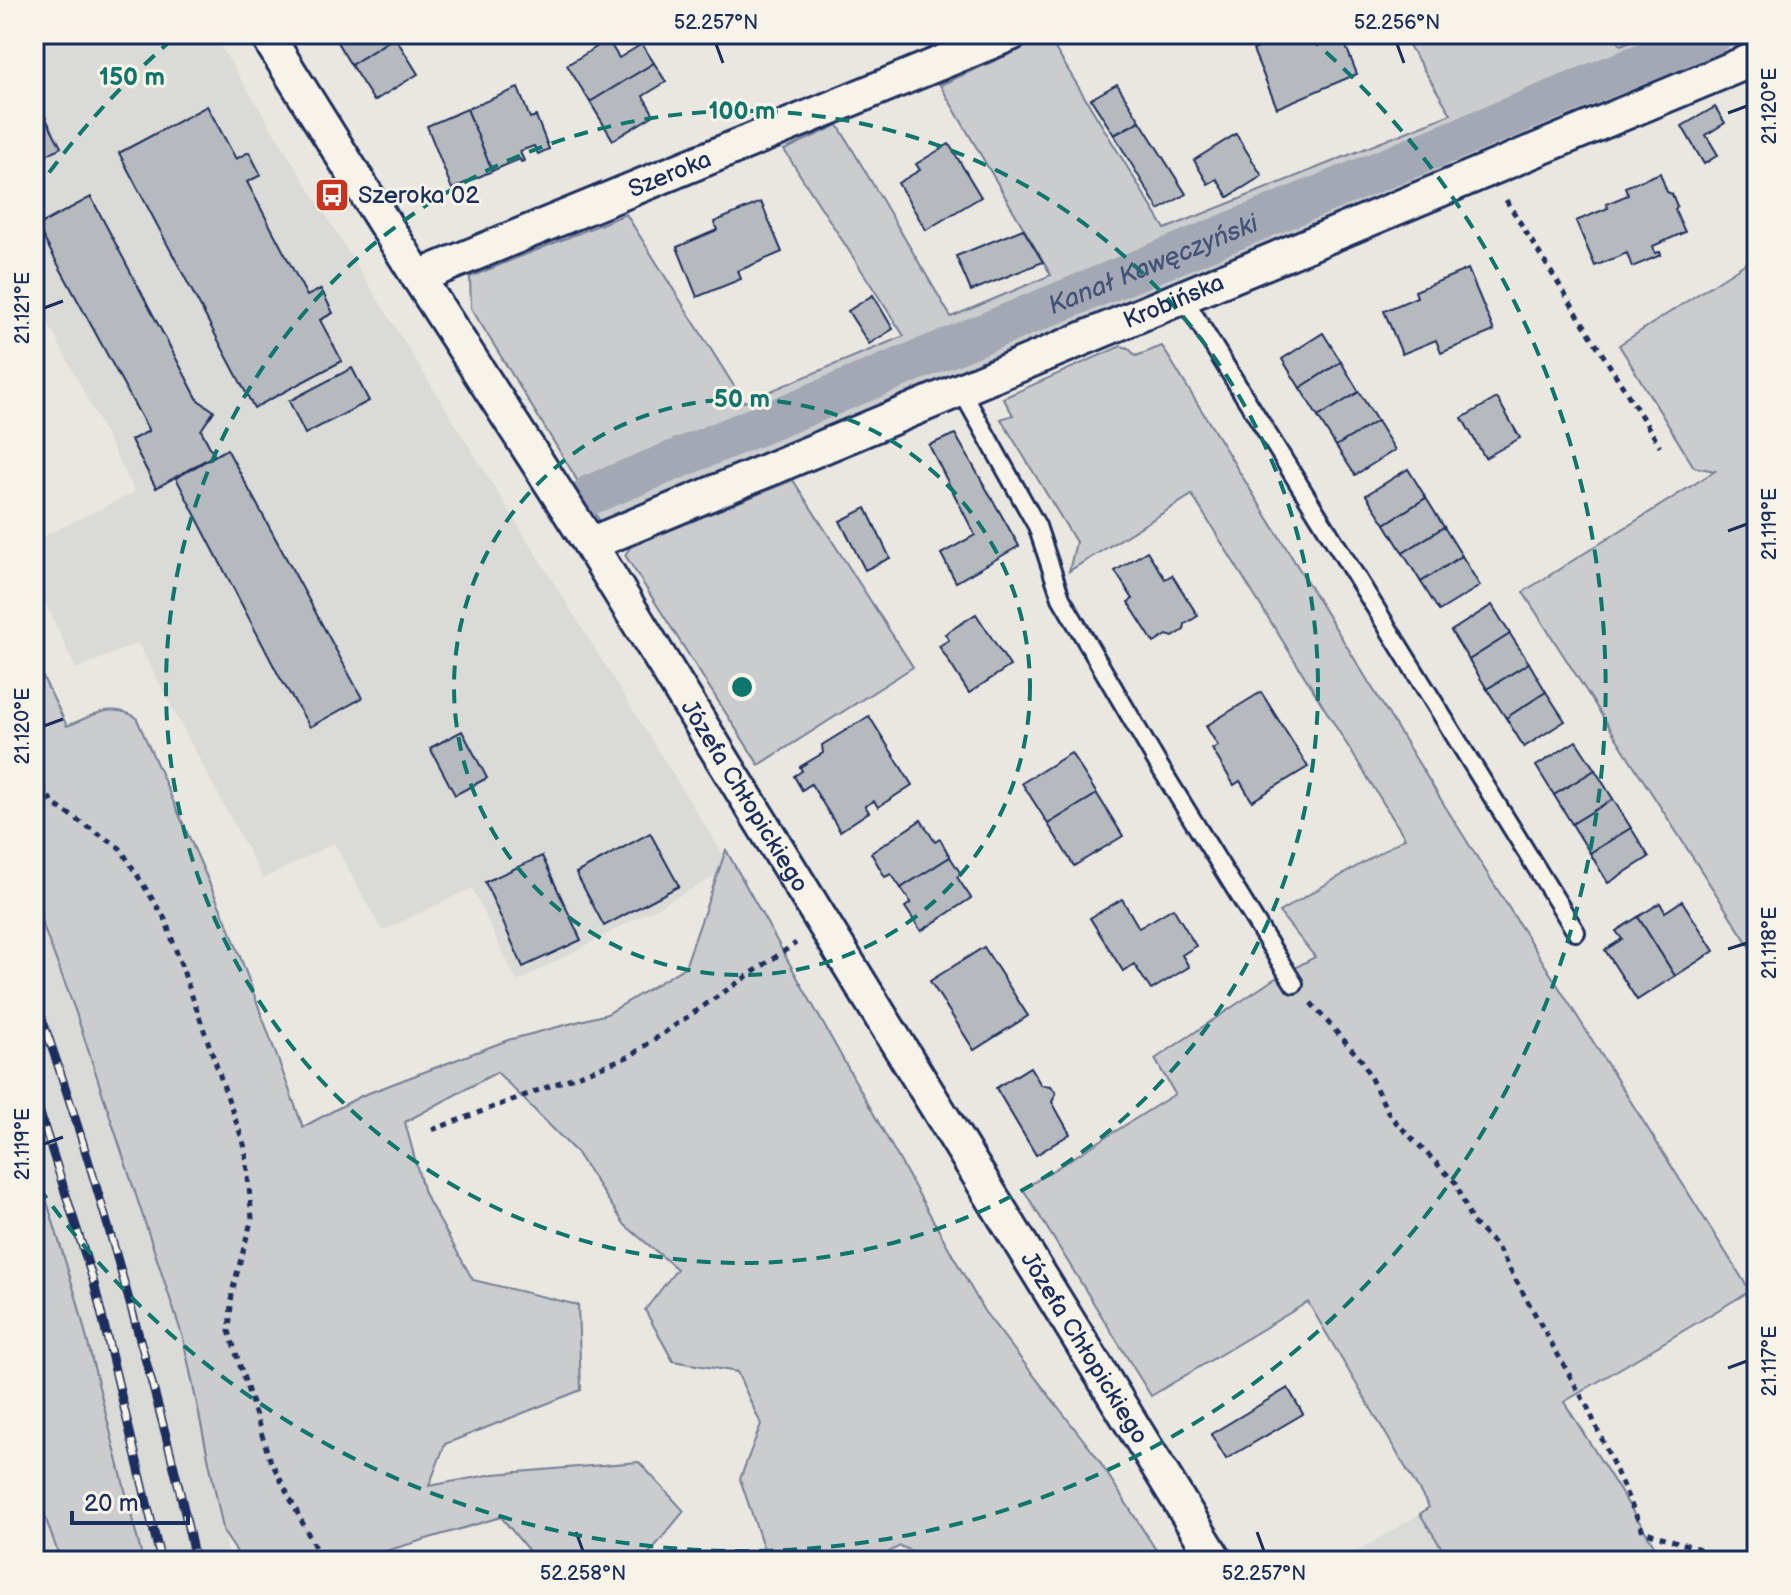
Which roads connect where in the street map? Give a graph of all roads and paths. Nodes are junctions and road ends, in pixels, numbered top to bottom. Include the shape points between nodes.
1 (266, 34) edge
2 (1011, 34) edge
3 (947, 46) edge
4 (1757, 58) edge
5 (1487, 170) junction
6 (418, 277) junction
7 (1183, 297) junction
8 (960, 388) junction
9 (1660, 446) dead end
10 (590, 544) junction
11 (34, 778) edge
12 (824, 924) junction
13 (1576, 932) dead end
14 (1294, 984) joint
15 (432, 1130) dead end
16 (322, 1561) edge
17 (1216, 1561) edge
18 (1710, 1561) edge

1 - 6 street, Józefa Chłopickiego
2 - 3 street, Szeroka
3 - 6 street, Szeroka
4 - 5 street, Krobińska
5 - 7 street, Krobińska
5 - 9 path
6 - 10 street, Józefa Chłopickiego
7 - 8 street, Krobińska
7 - 13 lane
8 - 10 street, Krobińska
8 - 14 lane via 1037,526 1061,598
10 - 12 street, Józefa Chłopickiego
11 - 16 path via 55,805 120,848 165,919 245,1147 252,1218 232,1292 229,1331 269,1457
12 - 15 path via 630,1056
12 - 17 street, Józefa Chłopickiego
14 - 18 path via 1362,1061 1390,1116 1456,1183 1472,1222 1496,1245 1588,1408 1643,1531 1703,1550

